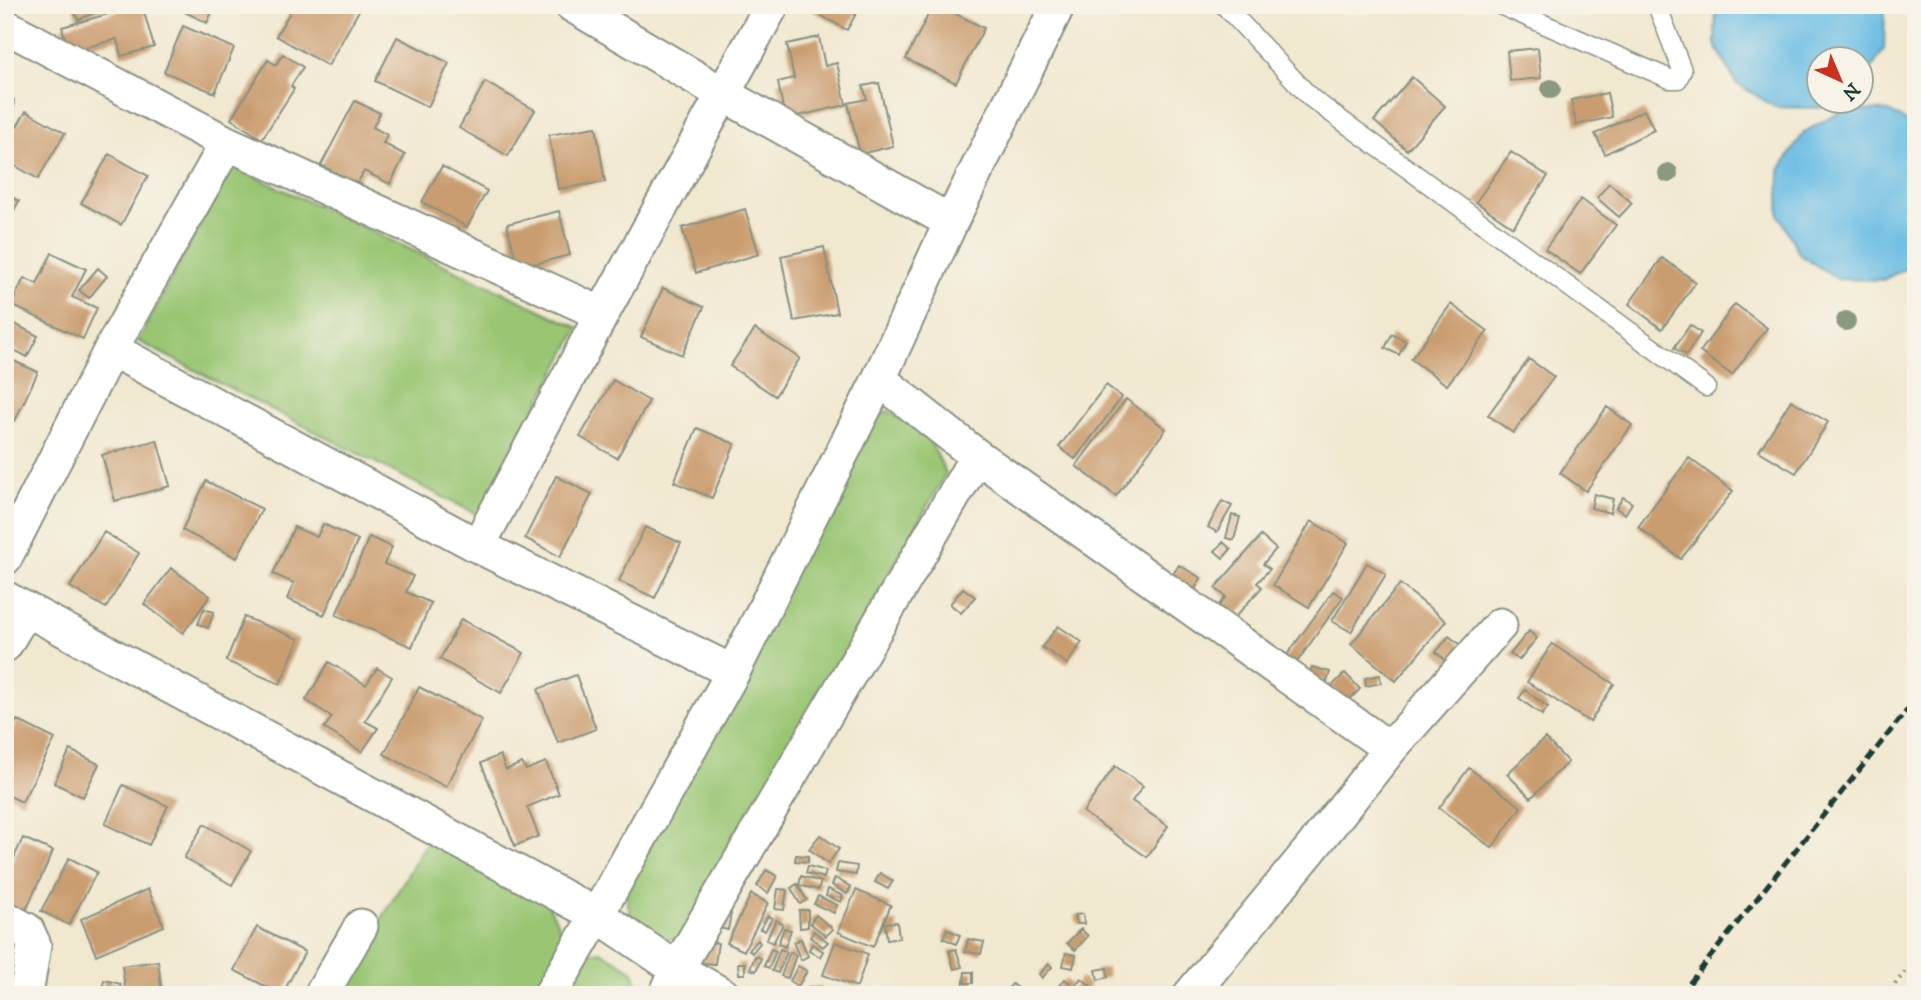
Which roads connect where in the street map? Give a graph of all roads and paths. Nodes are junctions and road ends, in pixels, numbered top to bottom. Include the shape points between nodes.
1 (572, 5) edge
2 (772, 5) edge
3 (1058, 5) edge
4 (1224, 5) edge
5 (1500, 5) edge
6 (1657, 5) edge
7 (10, 21) edge
8 (723, 94) junction
9 (227, 143) junction
10 (951, 222) junction
11 (602, 314) junction
12 (111, 349) junction
13 (879, 380) junction
14 (1706, 387) dead end
15 (977, 456) junction
16 (478, 546) junction
17 (5, 558) edge
18 (16, 603) edge
19 (1500, 625) dead end
20 (5, 645) edge
21 (733, 672) junction
22 (1390, 749) junction
23 (597, 915) junction
24 (5, 918) edge
25 (360, 926) dead end
26 (1916, 958) edge
27 (672, 982) edge
28 (26, 995) edge
29 (321, 995) edge
30 (550, 995) edge
31 (723, 995) edge
32 (1190, 995) edge
33 (1886, 995) edge

1 - 8 street
2 - 8 street
3 - 10 street
4 - 14 lane via 1311,98
5 - 6 lane via 1678,79 1682,70
7 - 9 street
8 - 10 street
8 - 11 street
9 - 11 street
9 - 12 street
10 - 13 street
11 - 16 street
12 - 16 street
12 - 17 street
13 - 15 street
13 - 21 street
15 - 22 street
15 - 27 street
16 - 21 street
18 - 20 street
18 - 23 street
19 - 22 street
21 - 23 street
22 - 32 street
23 - 27 street
23 - 30 street
24 - 28 street via 27,930 34,945
25 - 29 street
26 - 33 path
27 - 31 street

